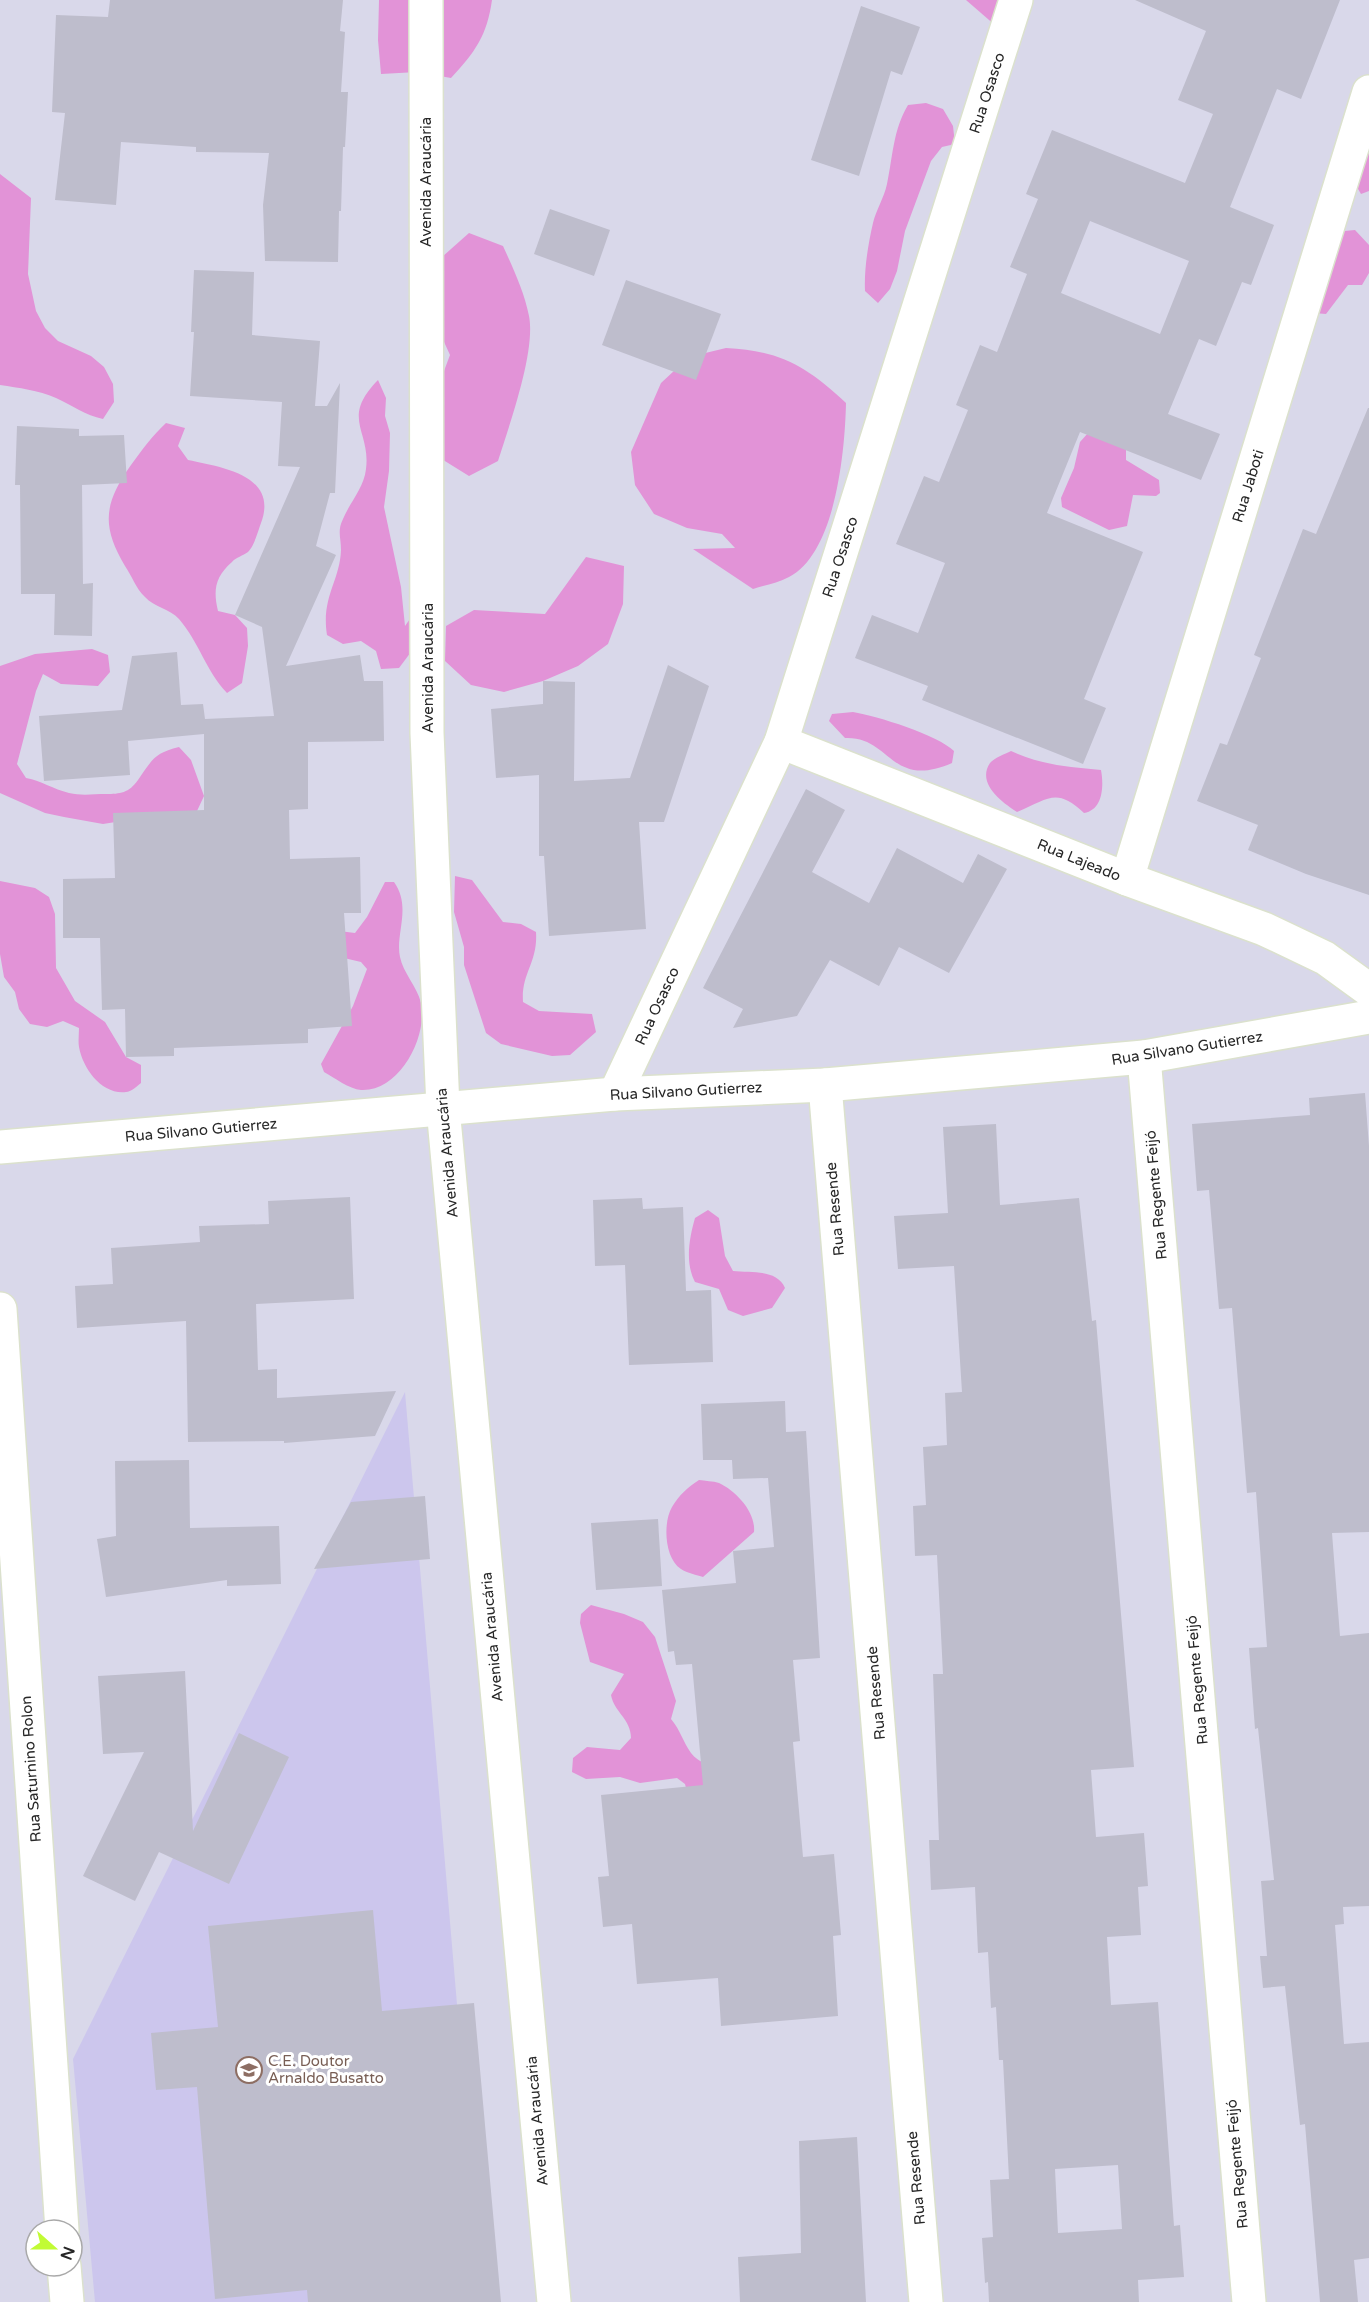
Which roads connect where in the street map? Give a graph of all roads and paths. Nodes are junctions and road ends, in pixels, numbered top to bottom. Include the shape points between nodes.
1 (426, 0) edge
2 (1016, 0) edge
3 (1369, 92) edge
4 (782, 742) junction
5 (1127, 879) junction
6 (1369, 990) edge
7 (1369, 1017) edge
8 (1144, 1057) junction
9 (825, 1085) junction
10 (615, 1094) junction
11 (442, 1108) junction
12 (0, 1148) edge
13 (0, 1309) edge
14 (61, 2218) edge
15 (65, 2278) edge
16 (67, 2302) edge
17 (554, 2302) edge
18 (926, 2302) edge
19 (1249, 2302) edge

1 - 11 street, Avenida Araucária via 428,744
2 - 4 street, Rua Osasco
3 - 5 street, Rua Jaboti
4 - 5 street, Rua Lajeado
4 - 10 street, Rua Osasco
5 - 6 street, Rua Lajeado via 1264,929 1325,958
7 - 8 street, Rua Silvano Gutierrez
8 - 9 street, Rua Silvano Gutierrez
8 - 19 street, Rua Regente Feijó
9 - 10 street, Rua Silvano Gutierrez
9 - 18 street, Rua Resende
10 - 11 street, Rua Silvano Gutierrez
11 - 12 street, Rua Silvano Gutierrez
11 - 17 street, Avenida Araucária
13 - 14 street, Rua Saturnino Rolon
15 - 16 street

